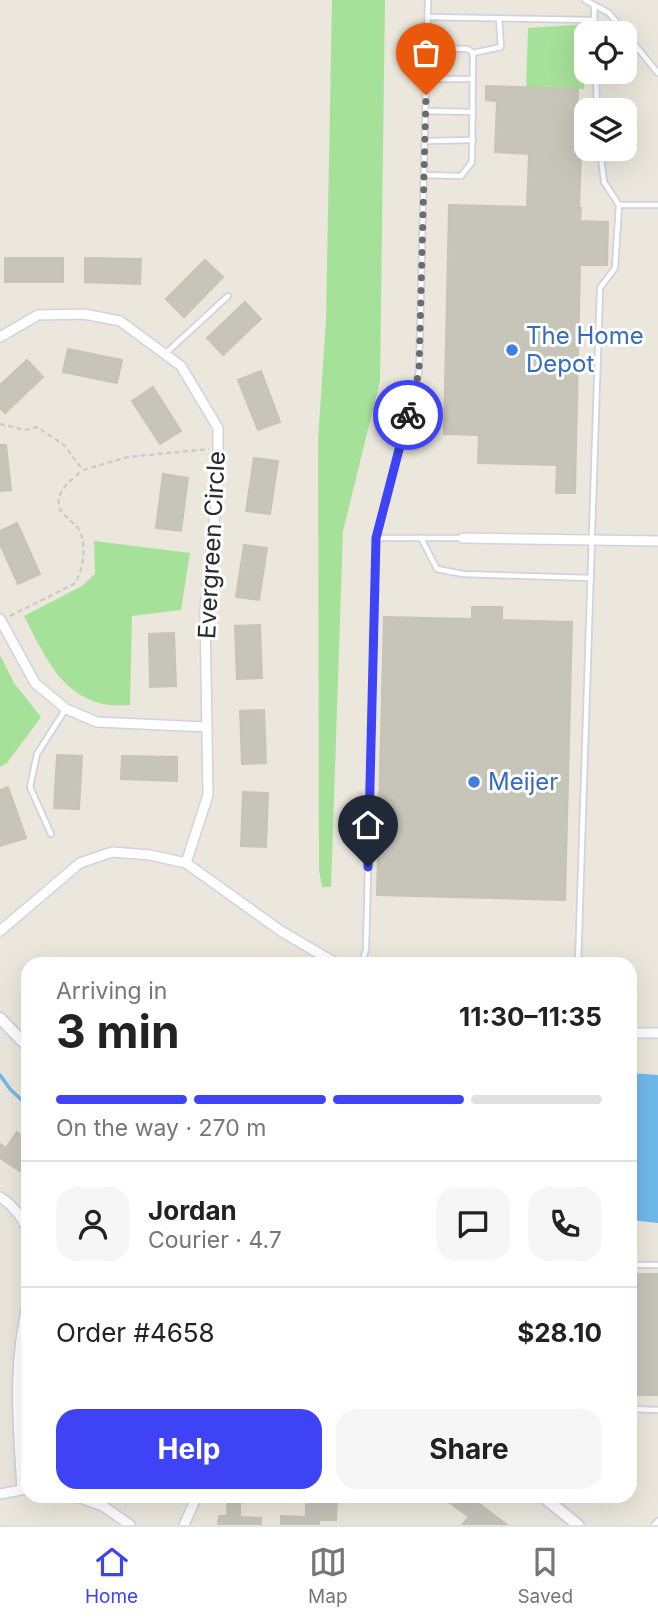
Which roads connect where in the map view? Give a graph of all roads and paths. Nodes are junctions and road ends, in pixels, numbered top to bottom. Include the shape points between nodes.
1 (428, 0) edge
2 (586, 0) edge
3 (594, 6) junction
4 (428, 17) junction
5 (499, 18) junction
6 (594, 20) joint
7 (427, 48) junction
8 (473, 53) junction
9 (658, 73) edge
10 (426, 79) junction
11 (473, 79) junction
12 (426, 111) junction
13 (473, 111) junction
14 (472, 140) junction
15 (425, 141) junction
16 (601, 161) edge
17 (424, 174) junction
18 (619, 205) junction
19 (658, 205) edge
20 (228, 296) dead end
21 (0, 337) edge
22 (165, 354) junction
23 (0, 424) edge
24 (218, 449) junction
25 (83, 470) junction
26 (376, 538) junction
27 (421, 538) junction
28 (463, 538) joint
29 (592, 540) junction
30 (658, 541) edge
31 (591, 578) junction
32 (0, 620) edge
33 (66, 709) junction
34 (207, 727) junction
35 (51, 834) dead end
36 (186, 863) junction
37 (0, 931) edge
38 (325, 957) edge
39 (364, 957) edge
40 (578, 957) edge
41 (0, 1018) edge
42 (637, 1033) edge
43 (658, 1033) edge
44 (21, 1040) edge
45 (0, 1196) edge
46 (21, 1218) edge
47 (637, 1265) edge
48 (658, 1265) edge
49 (21, 1338) edge
50 (637, 1409) edge
51 (658, 1410) edge
52 (21, 1450) edge
53 (21, 1490) edge
54 (0, 1494) edge
55 (95, 1503) edge
56 (194, 1503) edge
57 (551, 1503) edge
58 (658, 1521) edge
59 (130, 1525) edge
60 (184, 1525) edge
61 (578, 1525) edge
62 (654, 1525) edge

1 - 4 lane
2 - 3 lane
3 - 6 lane
3 - 9 lane via 609,13
4 - 5 lane
4 - 7 lane
5 - 6 lane
5 - 8 lane via 501,47
7 - 8 lane
7 - 10 lane
8 - 11 lane
10 - 11 lane
10 - 12 lane
11 - 13 lane
12 - 13 lane
12 - 15 lane
13 - 14 lane
14 - 15 lane
14 - 17 lane via 472,162 461,176
15 - 17 lane
16 - 18 lane via 604,182
17 - 26 lane via 419,372
18 - 19 lane
18 - 29 lane via 615,268 600,288
20 - 22 lane
21 - 22 street, Evergreen Circle via 38,315 85,314 120,321
22 - 24 street, Evergreen Circle via 181,366 218,428
23 - 25 path via 25,430 37,427 64,445
24 - 25 path via 128,457
24 - 34 street, Evergreen Circle via 205,610
25 - 32 path via 60,494 58,505 81,536 80,576 74,584
26 - 27 lane
26 - 39 lane
27 - 28 lane
27 - 31 lane via 437,569
28 - 29 street
29 - 30 street
29 - 31 lane
31 - 40 lane
32 - 33 street via 35,683
33 - 34 street via 97,722
33 - 35 lane via 37,754 30,787
34 - 36 street, Evergreen Circle via 208,795
36 - 37 street via 111,852 79,863
36 - 38 street
41 - 44 street
42 - 43 street
45 - 46 street
47 - 48 lane
49 - 52 street via 16,1401
50 - 51 lane
53 - 54 street
55 - 59 street
56 - 60 street
57 - 61 street
58 - 62 lane

